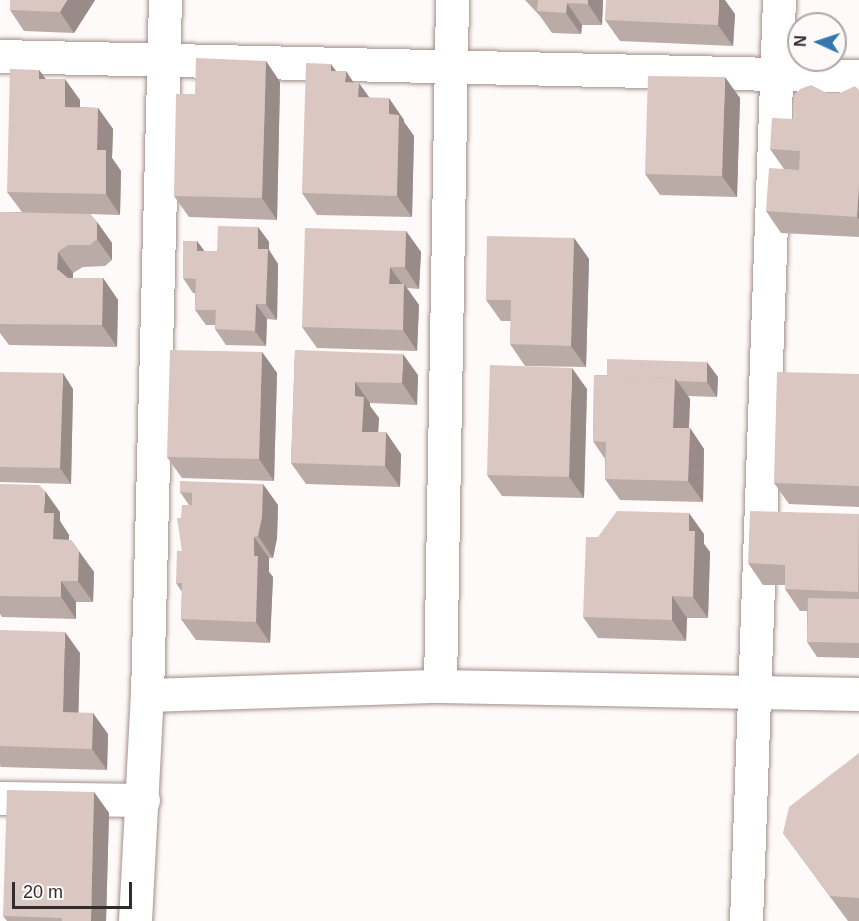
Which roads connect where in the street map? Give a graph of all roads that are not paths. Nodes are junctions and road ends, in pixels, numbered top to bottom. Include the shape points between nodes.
1 (165, 0) edge
2 (452, 0) edge
3 (779, 0) edge
4 (0, 56) edge
5 (163, 59) junction
6 (450, 65) junction
7 (778, 74) junction
8 (859, 76) edge
9 (440, 686) junction
10 (755, 692) junction
11 (859, 694) edge
12 (147, 695) junction
13 (0, 798) edge
14 (143, 800) junction
15 (135, 921) edge
16 (746, 921) edge

1 - 5 street
2 - 6 street
3 - 7 street
4 - 5 street
5 - 6 street
5 - 12 street
6 - 7 street
6 - 9 street
7 - 8 street
7 - 10 street
9 - 10 street
9 - 12 street
10 - 11 street
10 - 16 street
12 - 14 street
13 - 14 street
14 - 15 street

